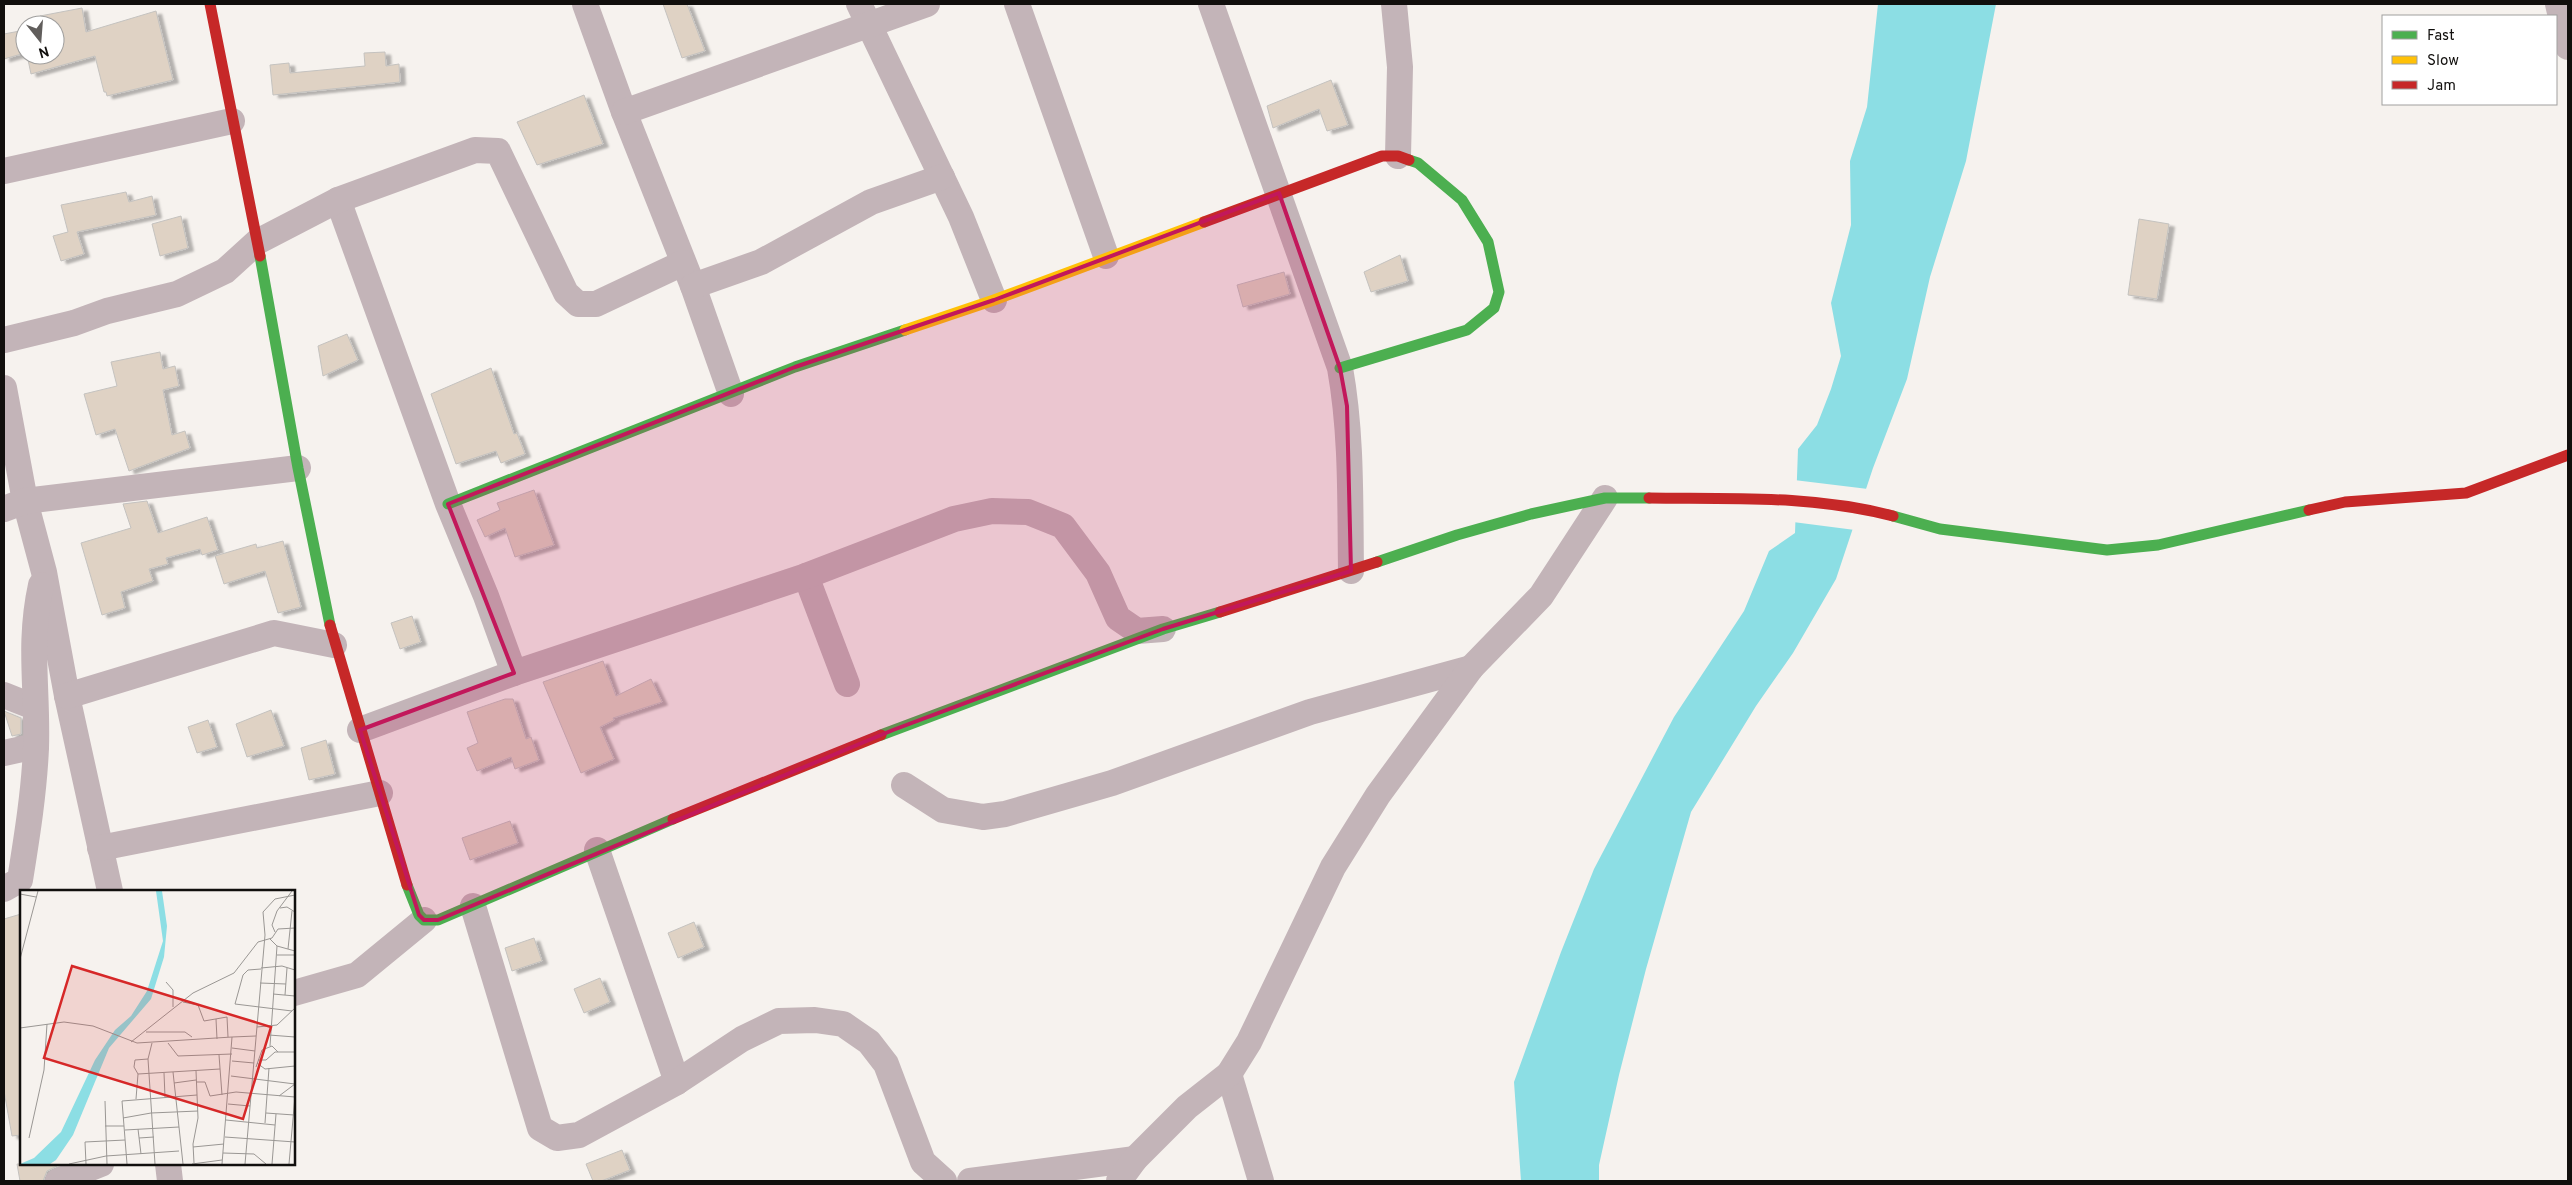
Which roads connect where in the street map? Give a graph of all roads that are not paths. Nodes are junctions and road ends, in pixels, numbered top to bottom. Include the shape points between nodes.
1 (210, 4) edge
2 (586, 4) edge
3 (928, 4) edge
4 (1017, 4) edge
5 (1211, 4) edge
6 (1394, 4) edge
7 (2558, 4) edge
8 (865, 15) edge
9 (2568, 47) edge
10 (624, 112) junction
11 (232, 121) junction
12 (1398, 156) junction
13 (4, 171) edge
14 (942, 177) junction
15 (1279, 193) junction
16 (338, 200) junction
17 (257, 242) junction
18 (1106, 256) junction
19 (688, 274) junction
20 (994, 300) junction
21 (4, 340) edge
22 (1340, 368) junction
23 (4, 388) edge
24 (731, 394) junction
25 (2568, 455) edge
26 (298, 468) junction
27 (1605, 498) junction
28 (448, 504) junction
29 (15, 505) edge
30 (44, 572) junction
31 (1351, 572) junction
32 (806, 576) junction
33 (1163, 629) junction
34 (334, 645) junction
35 (1471, 668) junction
36 (514, 673) junction
37 (847, 684) dead end
38 (4, 695) edge
39 (67, 696) junction
40 (34, 707) junction
41 (360, 730) junction
42 (36, 746) junction
43 (4, 753) edge
44 (904, 784) dead end
45 (380, 792) junction
46 (100, 848) junction
47 (596, 850) junction
48 (4, 889) edge
49 (110, 890) edge
50 (473, 906) junction
51 (424, 920) junction
52 (295, 993) edge
53 (1229, 1074) junction
54 (677, 1082) junction
55 (1135, 1159) junction
56 (98, 1165) edge
57 (168, 1165) edge
58 (58, 1181) edge
59 (170, 1181) edge
60 (944, 1181) edge
61 (970, 1181) edge
62 (1119, 1181) edge
63 (1261, 1181) edge

1 - 11 street
2 - 10 street
3 - 8 street
4 - 18 street
5 - 15 street
6 - 12 street via 1400,67
7 - 9 street
8 - 10 street
8 - 14 street
10 - 19 street
11 - 13 street
11 - 17 street
12 - 15 street via 1382,156
12 - 22 street via 1418,163 1462,200 1474,217 1488,242 1498,292 1494,308 1467,330
14 - 19 street via 872,202 761,262
14 - 20 street
15 - 18 street
15 - 22 street
16 - 17 street
16 - 19 street via 475,150 498,151 566,293 578,304 596,304
16 - 28 street
17 - 21 street via 225,272 177,294
17 - 26 street
18 - 20 street
19 - 24 street
20 - 24 street via 795,367
22 - 31 street via 1347,406
23 - 29 street
24 - 28 street
25 - 27 street via 2466,493 2345,502 2158,546 2107,550 1940,529 1873,512 1784,499
26 - 29 street
26 - 34 street
27 - 31 street via 1457,535
27 - 35 street via 1541,596
28 - 36 street
29 - 30 street
30 - 39 street
30 - 40 street via 34,619
31 - 33 street
32 - 33 street via 954,518 992,511 1028,512 1063,526 1098,573 1118,618 1138,631
32 - 36 street
32 - 37 street
33 - 47 street via 893,730
34 - 39 street via 274,632
34 - 41 street
35 - 44 street via 1310,712 1112,783 1005,814 983,817 943,810
35 - 53 street via 1378,794 1334,868 1249,1042
36 - 41 street
38 - 40 street
39 - 46 street
40 - 42 street
41 - 45 street
42 - 43 street
42 - 48 street via 30,821 20,880
45 - 46 street
45 - 51 street via 411,898 418,915
46 - 49 street
47 - 50 street
47 - 54 street
50 - 51 street via 438,920
50 - 54 street via 540,1128 557,1138 579,1135
51 - 52 street via 357,975
53 - 55 street via 1187,1107
53 - 63 street
54 - 60 street via 742,1039 779,1021 815,1020 843,1024 869,1042 886,1064 923,1162
55 - 61 street
55 - 62 street
56 - 58 street
57 - 59 street

